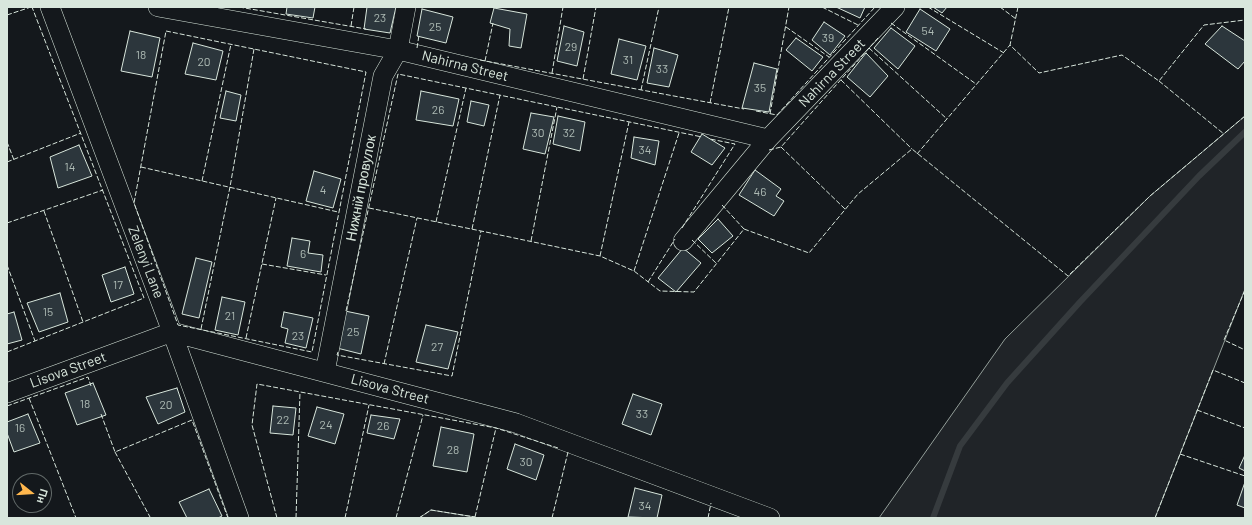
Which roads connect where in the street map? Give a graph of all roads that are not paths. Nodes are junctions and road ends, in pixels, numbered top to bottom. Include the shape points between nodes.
1 (50, 7) edge
2 (158, 7) edge
3 (406, 7) edge
4 (895, 7) edge
5 (398, 50) junction
6 (768, 139) junction
7 (683, 241) dead end
8 (172, 332) junction
9 (325, 372) junction
10 (7, 392) edge
11 (239, 518) edge
12 (770, 518) edge

1 - 8 street, Zelenyi Lane
2 - 5 street, Nahirna Street
3 - 5 street, Нижній провулок
4 - 6 street, Nahirna Street
5 - 6 street, Nahirna Street
5 - 9 street, Нижній провулок via 383,76
6 - 7 street, Nahirna Street
8 - 9 street, Lisova Street
8 - 10 street, Lisova Street
8 - 11 street, Zelenyi Lane
9 - 12 street, Lisova Street via 516,422

